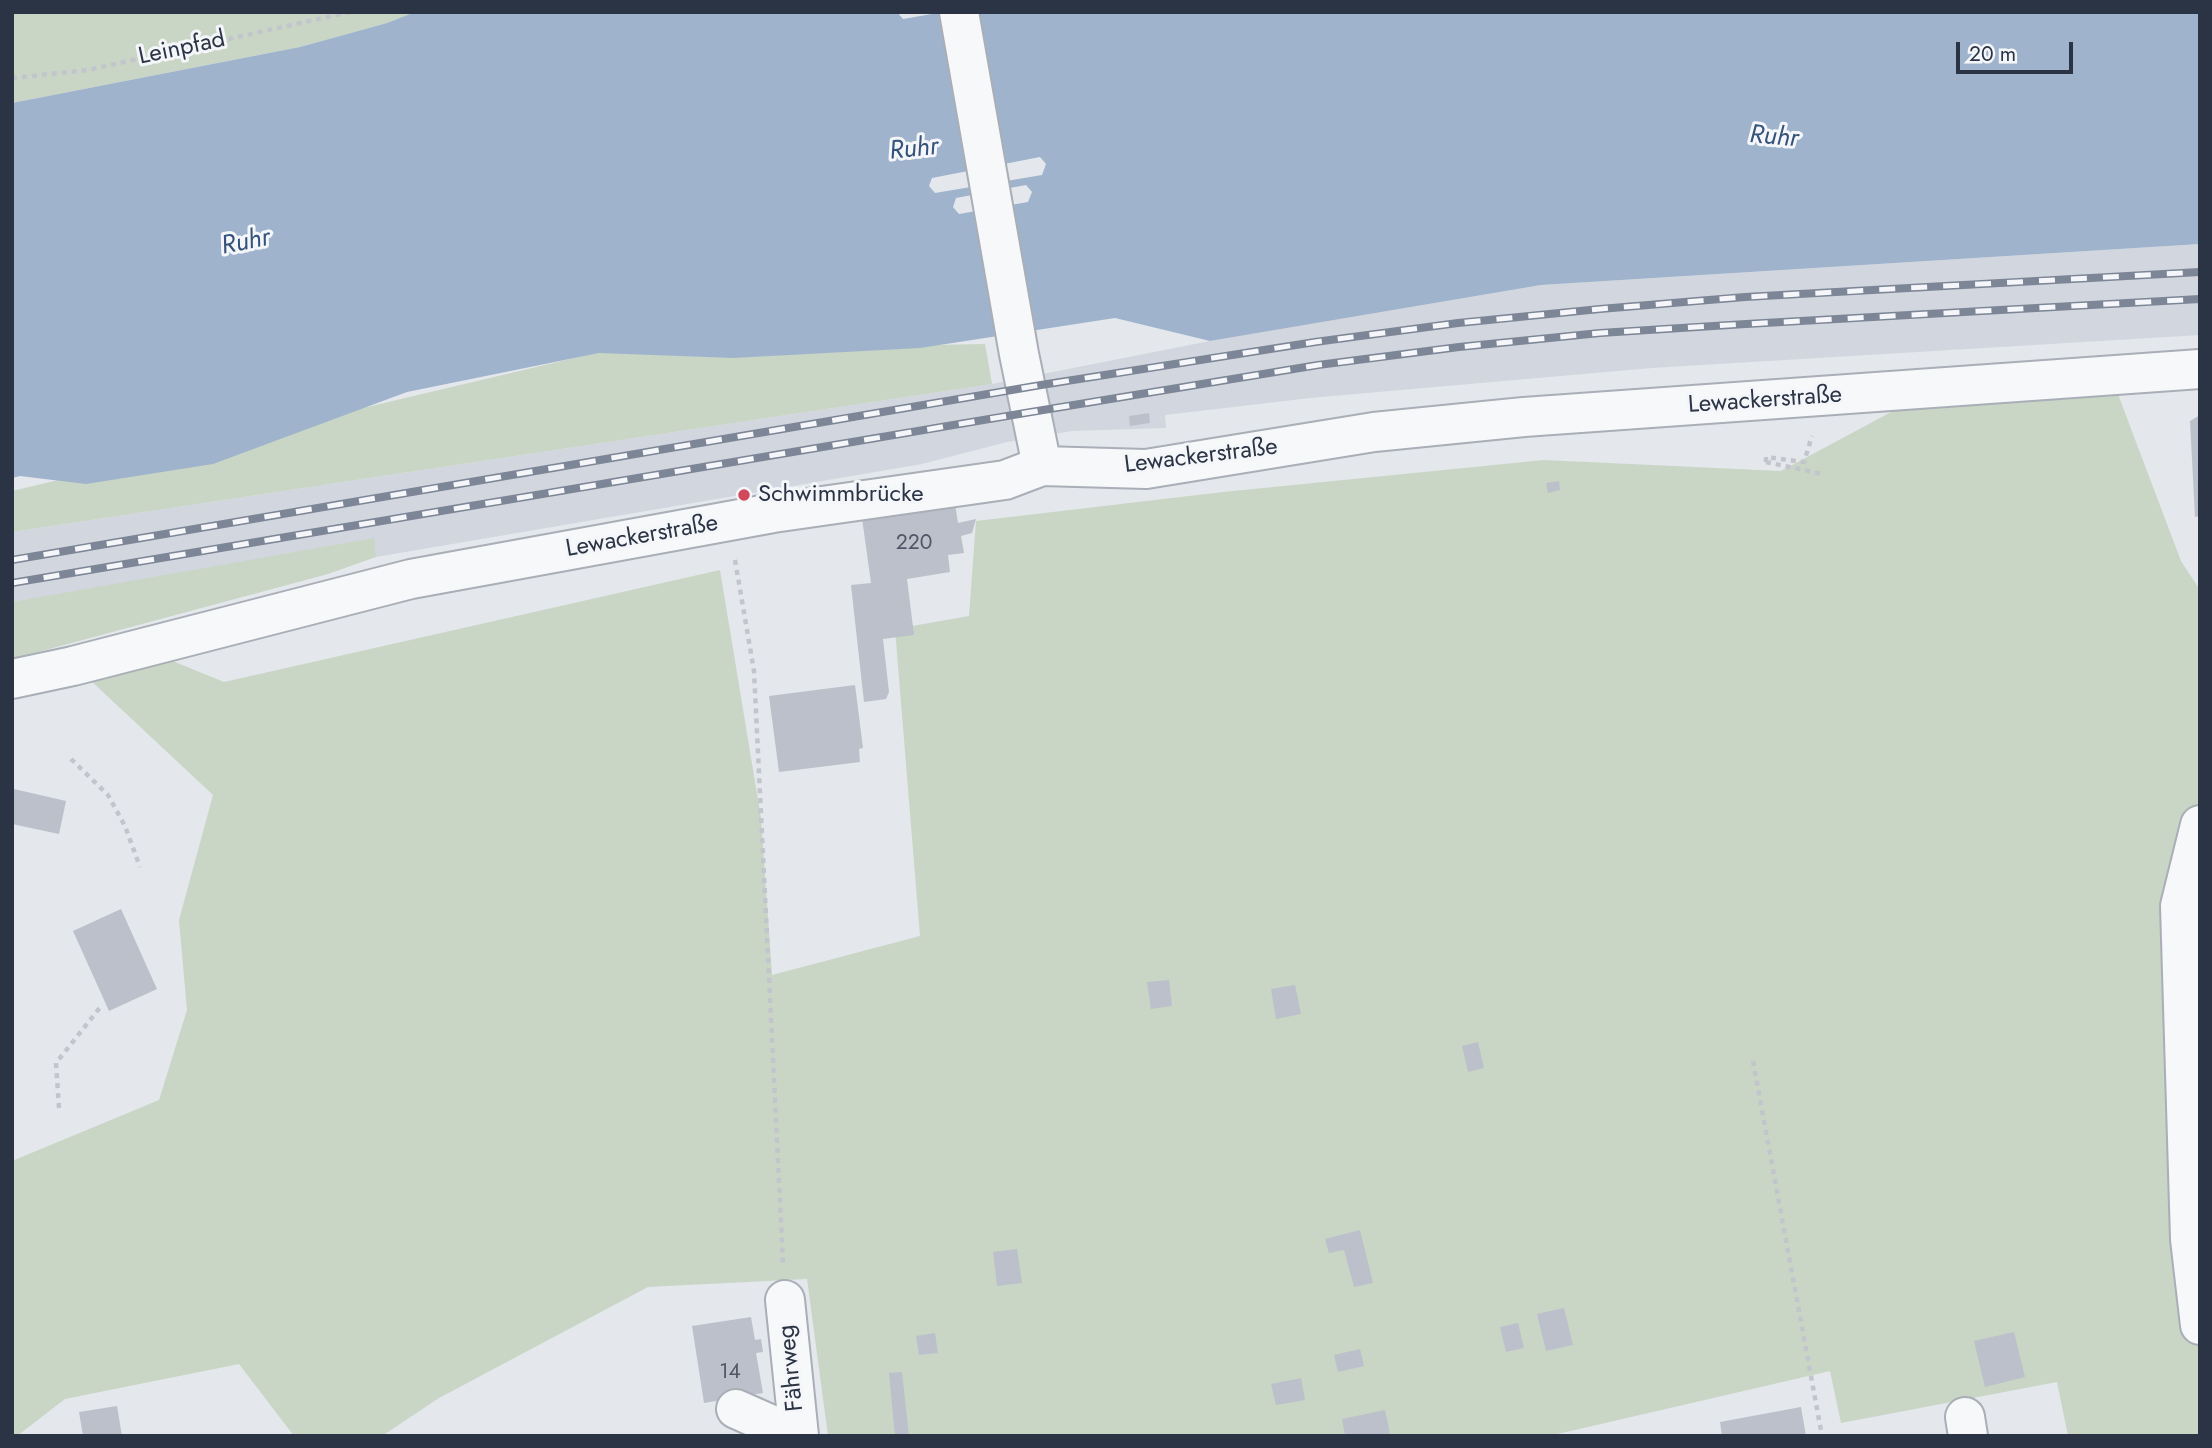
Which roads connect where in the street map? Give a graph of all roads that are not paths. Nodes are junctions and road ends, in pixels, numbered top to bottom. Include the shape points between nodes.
1 (959, 12) edge
2 (2200, 369) edge
3 (1042, 466) junction
4 (12, 679) edge
5 (2200, 825) edge
6 (785, 1300) road end
7 (2200, 1325) edge
8 (736, 1409) dead end
9 (798, 1436) edge

1 - 3 street
2 - 3 street, Lewackerstraße via 1524,417 1374,432 1146,469
3 - 4 street, Lewackerstraße via 1005,480 787,510 411,579
5 - 7 street via 2180,906 2190,1239
6 - 9 street, Fährweg
8 - 9 street

